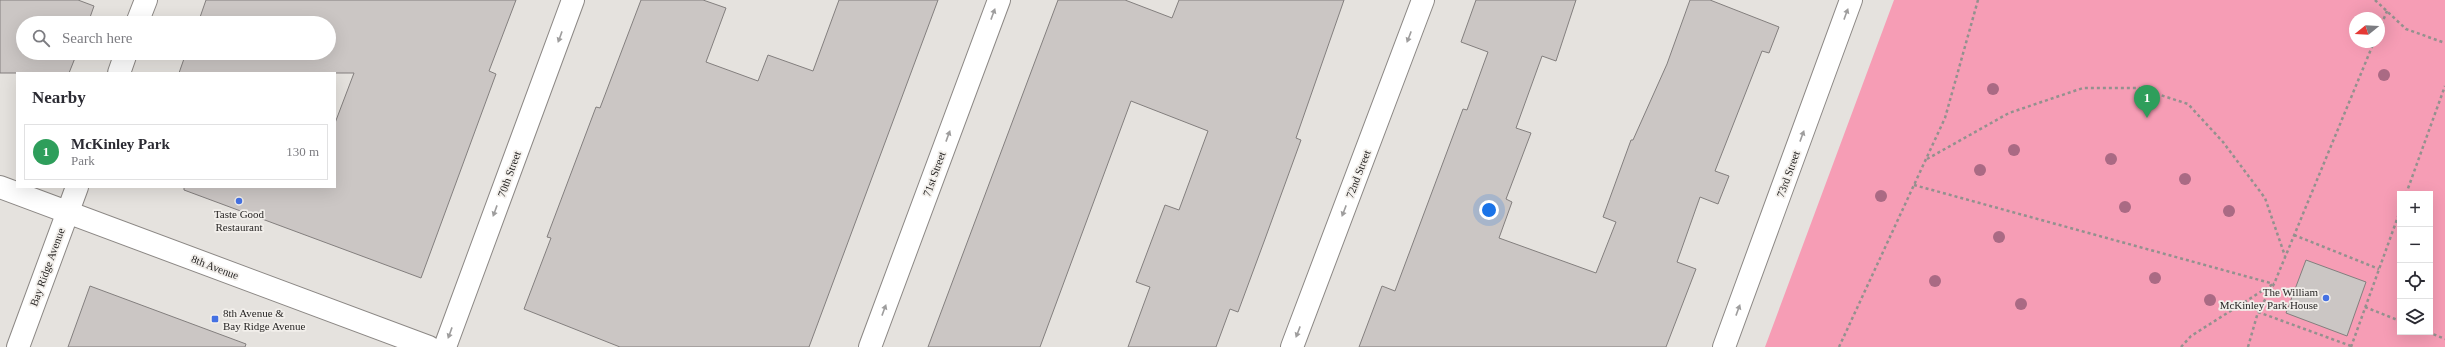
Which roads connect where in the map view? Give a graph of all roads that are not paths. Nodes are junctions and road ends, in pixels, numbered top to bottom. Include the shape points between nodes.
1 (146, 0) edge
2 (574, 0) edge
3 (999, 0) edge
4 (1423, 0) edge
5 (1851, 0) edge
6 (140, 16) edge
7 (124, 60) edge
8 (119, 72) edge
9 (0, 187) edge
10 (76, 188) edge
11 (67, 212) junction
12 (18, 347) edge
13 (429, 347) edge
14 (445, 347) edge
15 (870, 347) edge
16 (1292, 347) edge
17 (1724, 347) edge

1 - 6 street
2 -> 14 street, 70th Street
15 -> 3 street, 71st Street
4 -> 16 street, 72nd Street
17 -> 5 street, 73rd Street
7 - 8 street
9 - 11 street, 8th Avenue
10 - 11 street, Bay Ridge Avenue
11 - 12 street, Bay Ridge Avenue
11 - 13 street, 8th Avenue

